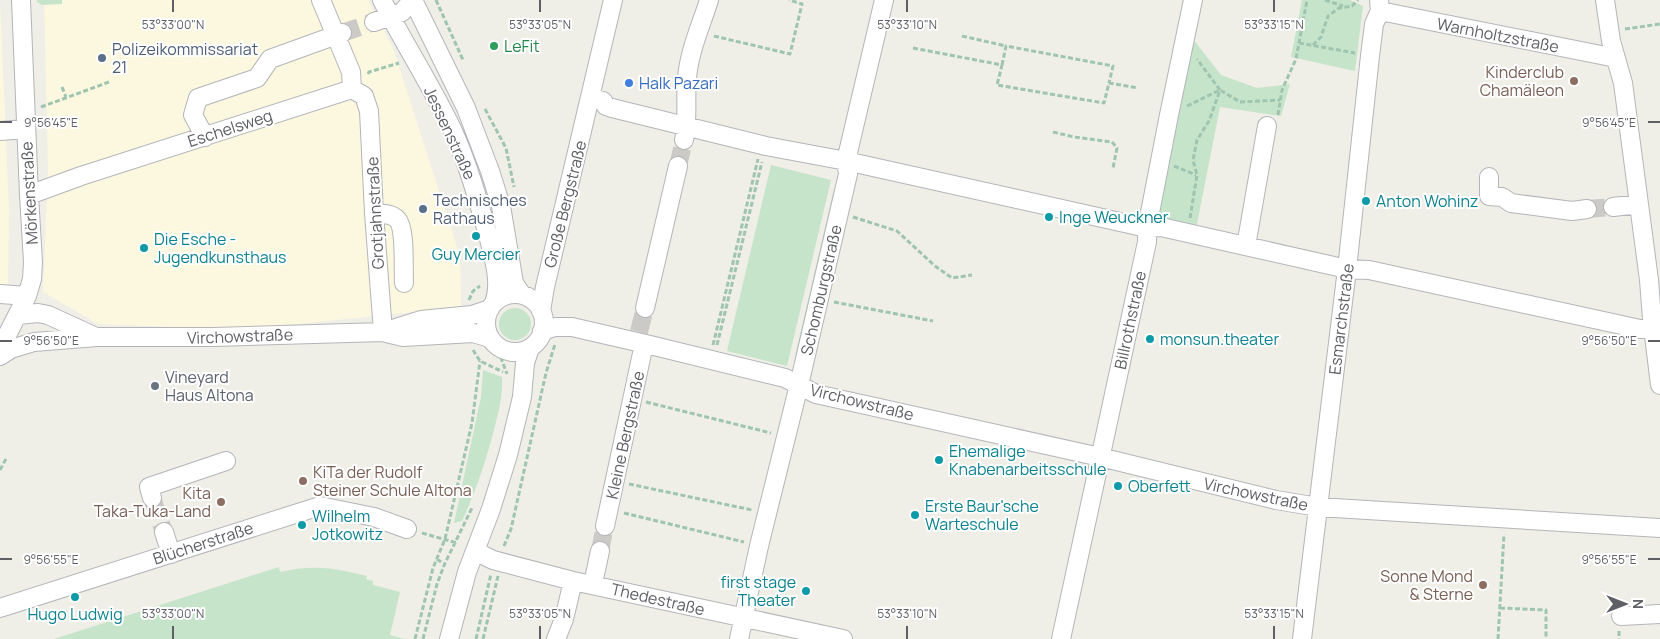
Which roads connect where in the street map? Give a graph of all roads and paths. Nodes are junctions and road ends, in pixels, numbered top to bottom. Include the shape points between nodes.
1 (21, 0) edge
2 (321, 0) edge
3 (382, 0) edge
4 (413, 0) edge
5 (613, 0) edge
6 (709, 0) edge
7 (789, 0) edge
8 (884, 0) edge
9 (1193, 0) edge
10 (1307, 0) edge
11 (1325, 0) edge
12 (1358, 0) edge
13 (1605, 0) edge
14 (1346, 6) junction
15 (1380, 6) edge
16 (383, 20) junction
17 (1660, 24) edge
18 (699, 30) junction
19 (1609, 31) junction
20 (339, 34) junction
21 (962, 36) dead end
22 (1184, 43) junction
23 (1299, 43) junction
24 (1006, 46) junction
25 (1312, 46) junction
26 (913, 48) dead end
27 (1370, 56) junction
28 (414, 58) junction
29 (1616, 58) junction
30 (1002, 65) junction
31 (109, 82) dead end
32 (1109, 83) junction
33 (62, 87) dead end
34 (1138, 88) dead end
35 (1220, 90) junction
36 (358, 92) junction
37 (66, 97) junction
38 (590, 97) junction
39 (1280, 100) junction
40 (26, 108) junction
41 (1169, 114) junction
42 (1267, 126) joint
43 (26, 128) junction
44 (0, 131) edge
45 (1053, 132) dead end
46 (685, 133) junction
47 (205, 137) junction
48 (764, 153) junction
49 (1161, 158) junction
50 (846, 161) junction
51 (678, 166) tunnel mouth
52 (1113, 168) dead end
53 (1197, 175) junction
54 (1489, 178) dead end
55 (29, 195) junction
56 (1639, 204) junction
57 (1613, 207) tunnel mouth
58 (1587, 209) tunnel mouth
59 (839, 212) junction
60 (374, 213) junction
61 (1148, 228) junction
62 (1187, 233) junction
63 (1246, 246) junction
64 (1347, 269) junction
65 (972, 275) dead end
66 (404, 283) dead end
67 (485, 284) dead end
68 (0, 294) edge
69 (522, 295) junction
70 (27, 296) junction
71 (819, 299) junction
72 (468, 304) dead end
73 (492, 306) junction
74 (645, 308) tunnel mouth
75 (541, 311) junction
76 (18, 314) junction
77 (933, 321) dead end
78 (1655, 322) edge
79 (542, 331) junction
80 (383, 332) junction
81 (97, 338) junction
82 (640, 339) junction
83 (49, 342) junction
84 (493, 342) junction
85 (471, 346) dead end
86 (530, 348) junction
87 (0, 349) edge
88 (553, 349) dead end
89 (715, 353) junction
90 (0, 356) edge
91 (480, 361) junction
92 (503, 372) dead end
93 (508, 378) dead end
94 (799, 385) junction
95 (1660, 385) edge
96 (633, 398) junction
97 (786, 437) junction
98 (7, 457) dead end
99 (1100, 457) junction
100 (226, 462) dead end
101 (0, 470) edge
102 (615, 481) junction
103 (152, 498) dead end
104 (475, 502) dead end
105 (1318, 507) junction
106 (767, 513) junction
107 (607, 518) joint
108 (1505, 518) junction
109 (1660, 528) edge
110 (407, 529) joint
111 (164, 532) tunnel mouth
112 (445, 538) junction
113 (456, 542) junction
114 (759, 546) junction
115 (475, 552) junction
116 (600, 552) tunnel mouth
117 (171, 554) junction
118 (502, 555) dead end
119 (437, 559) junction
120 (441, 562) dead end
121 (500, 569) dead end
122 (573, 581) junction
123 (593, 584) junction
124 (0, 608) edge
125 (1500, 608) junction
126 (1660, 614) edge
127 (1622, 616) dead end
128 (744, 618) junction
129 (415, 639) edge
130 (423, 639) edge
131 (449, 639) edge
132 (483, 639) edge
133 (556, 639) edge
134 (739, 639) edge
135 (843, 639) edge
136 (1060, 639) edge
137 (1302, 639) edge
138 (1498, 639) edge
139 (1546, 639) edge

1 - 40 street, Mörkenstraße
2 - 20 street, Grotjahnstraße
3 - 16 street, Jessenstraße
4 - 16 street via 406,9
4 - 69 street, Jessenstraße via 466,108 490,171 501,206 514,283
5 - 38 street, Große Bergstraße
6 - 18 street
7 - 18 path via 802,4 790,54 718,38
8 - 50 street, Schomburgstraße
9 - 22 street, Billrothstraße
10 - 23 path
11 - 14 path
12 - 14 path via 1352,6
13 - 19 street
14 - 25 path via 1328,16 1321,37
15 - 27 street, Esmarchstraße
15 - 29 street, Warnholtzstraße
16 - 28 street, Jessenstraße
17 - 19 path
18 - 46 street via 690,56
19 - 29 street
20 - 36 street, Grotjahnstraße
20 - 47 street via 270,59 257,78 198,98 193,115
21 - 24 path
22 - 35 path
22 - 41 street, Billrothstraße
23 - 25 path
23 - 39 path
24 - 30 path
24 - 32 path via 1113,66
25 - 27 path
26 - 30 path
27 - 64 street, Esmarchstraße
28 - 36 path via 369,72
28 - 73 street, Jessenstraße via 453,131 477,194 494,262 497,286
29 - 56 street via 1623,83
30 - 32 path via 997,84 1104,103
31 - 37 path
32 - 34 path
33 - 37 path
35 - 39 path via 1240,102
35 - 41 path
35 - 53 path via 1209,122 1197,140 1193,160
36 - 47 street, Eschelsweg
36 - 60 street, Grotjahnstraße via 369,111
37 - 40 path via 42,107
38 - 46 street via 603,101 606,106
38 - 75 street, Große Bergstraße
39 - 42 path via 1277,118
40 - 43 street, Mörkenstraße
41 - 49 street, Billrothstraße
42 - 63 street
43 - 44 street
43 - 55 street, Mörkenstraße
45 - 52 path via 1112,142 1117,148
46 - 48 street
47 - 55 street, Eschelsweg
48 - 50 street
48 - 89 path
49 - 53 path
49 - 61 street, Billrothstraße
50 - 59 street, Schomburgstraße via 848,174
50 - 61 street
51 - 74 street
53 - 62 path
54 - 58 street via 1489,196 1502,196 1511,203 1572,211
55 - 70 street, Mörkenstraße via 33,262
56 - 57 street
56 - 78 street
59 - 65 path via 897,231 952,278
59 - 71 street, Schomburgstraße
60 - 66 street via 392,216 402,229
60 - 80 street, Grotjahnstraße
61 - 62 street via 1161,227
61 - 99 street, Billrothstraße
62 - 63 street
63 - 64 street
64 - 78 street via 1369,270 1640,329
64 - 105 street, Esmarchstraße
67 - 72 path via 473,291
68 - 70 street
69 - 73 street via 507,295
69 - 75 street via 532,300
70 - 76 street, Mörkenstraße
71 - 77 path
71 - 94 street, Schomburgstraße
73 - 80 street, Virchowstraße via 472,315 421,320
73 - 84 street via 486,327
75 - 79 street
76 - 81 street, Virchowstraße via 48,315
76 - 83 street
76 - 87 street, Mörkenstraße
78 - 95 street
79 - 82 street, Virchowstraße via 572,327
79 - 86 street
80 - 81 street, Virchowstraße
80 - 84 street, Virchowstraße via 403,337 478,334
81 - 83 street, Virchowstraße
82 - 89 street, Virchowstraße
82 - 96 street, Kleine Bergstraße
83 - 90 street, Virchowstraße via 22,345
84 - 86 street via 512,352
84 - 93 path
85 - 91 path
86 - 115 street via 524,363 522,397 508,455
88 - 118 path
89 - 94 street, Virchowstraße
91 - 92 path
91 - 112 path via 472,423
94 - 97 street, Schomburgstraße
94 - 99 street, Virchowstraße via 816,394
96 - 97 path
96 - 102 street, Kleine Bergstraße
97 - 106 street, Schomburgstraße
98 - 101 path
99 - 105 street, Virchowstraße via 1276,500
99 - 136 street, Billrothstraße
100 - 103 street via 149,487
102 - 106 path
102 - 107 street, Kleine Bergstraße
104 - 113 path
105 - 108 street, Virchowstraße
105 - 137 street, Esmarchstraße
106 - 114 street, Schomburgstraße
107 - 114 path
108 - 109 street, Virchowstraße
108 - 125 path
110 - 112 path
110 - 117 street, Blücherstraße via 374,517 320,506
111 - 117 street
112 - 113 path
112 - 119 path
113 - 130 path via 437,584
114 - 128 street, Schomburgstraße
115 - 122 street, Thedestraße via 493,560
115 - 131 street
116 - 123 street
117 - 124 street, Blücherstraße
119 - 120 path
119 - 129 path
121 - 132 path
122 - 123 street, Thedestraße
122 - 133 street
123 - 128 street, Thedestraße
125 - 138 path
125 - 139 path via 1546,610
126 - 127 street
128 - 134 street, Schomburgstraße
128 - 135 street, Thedestraße

